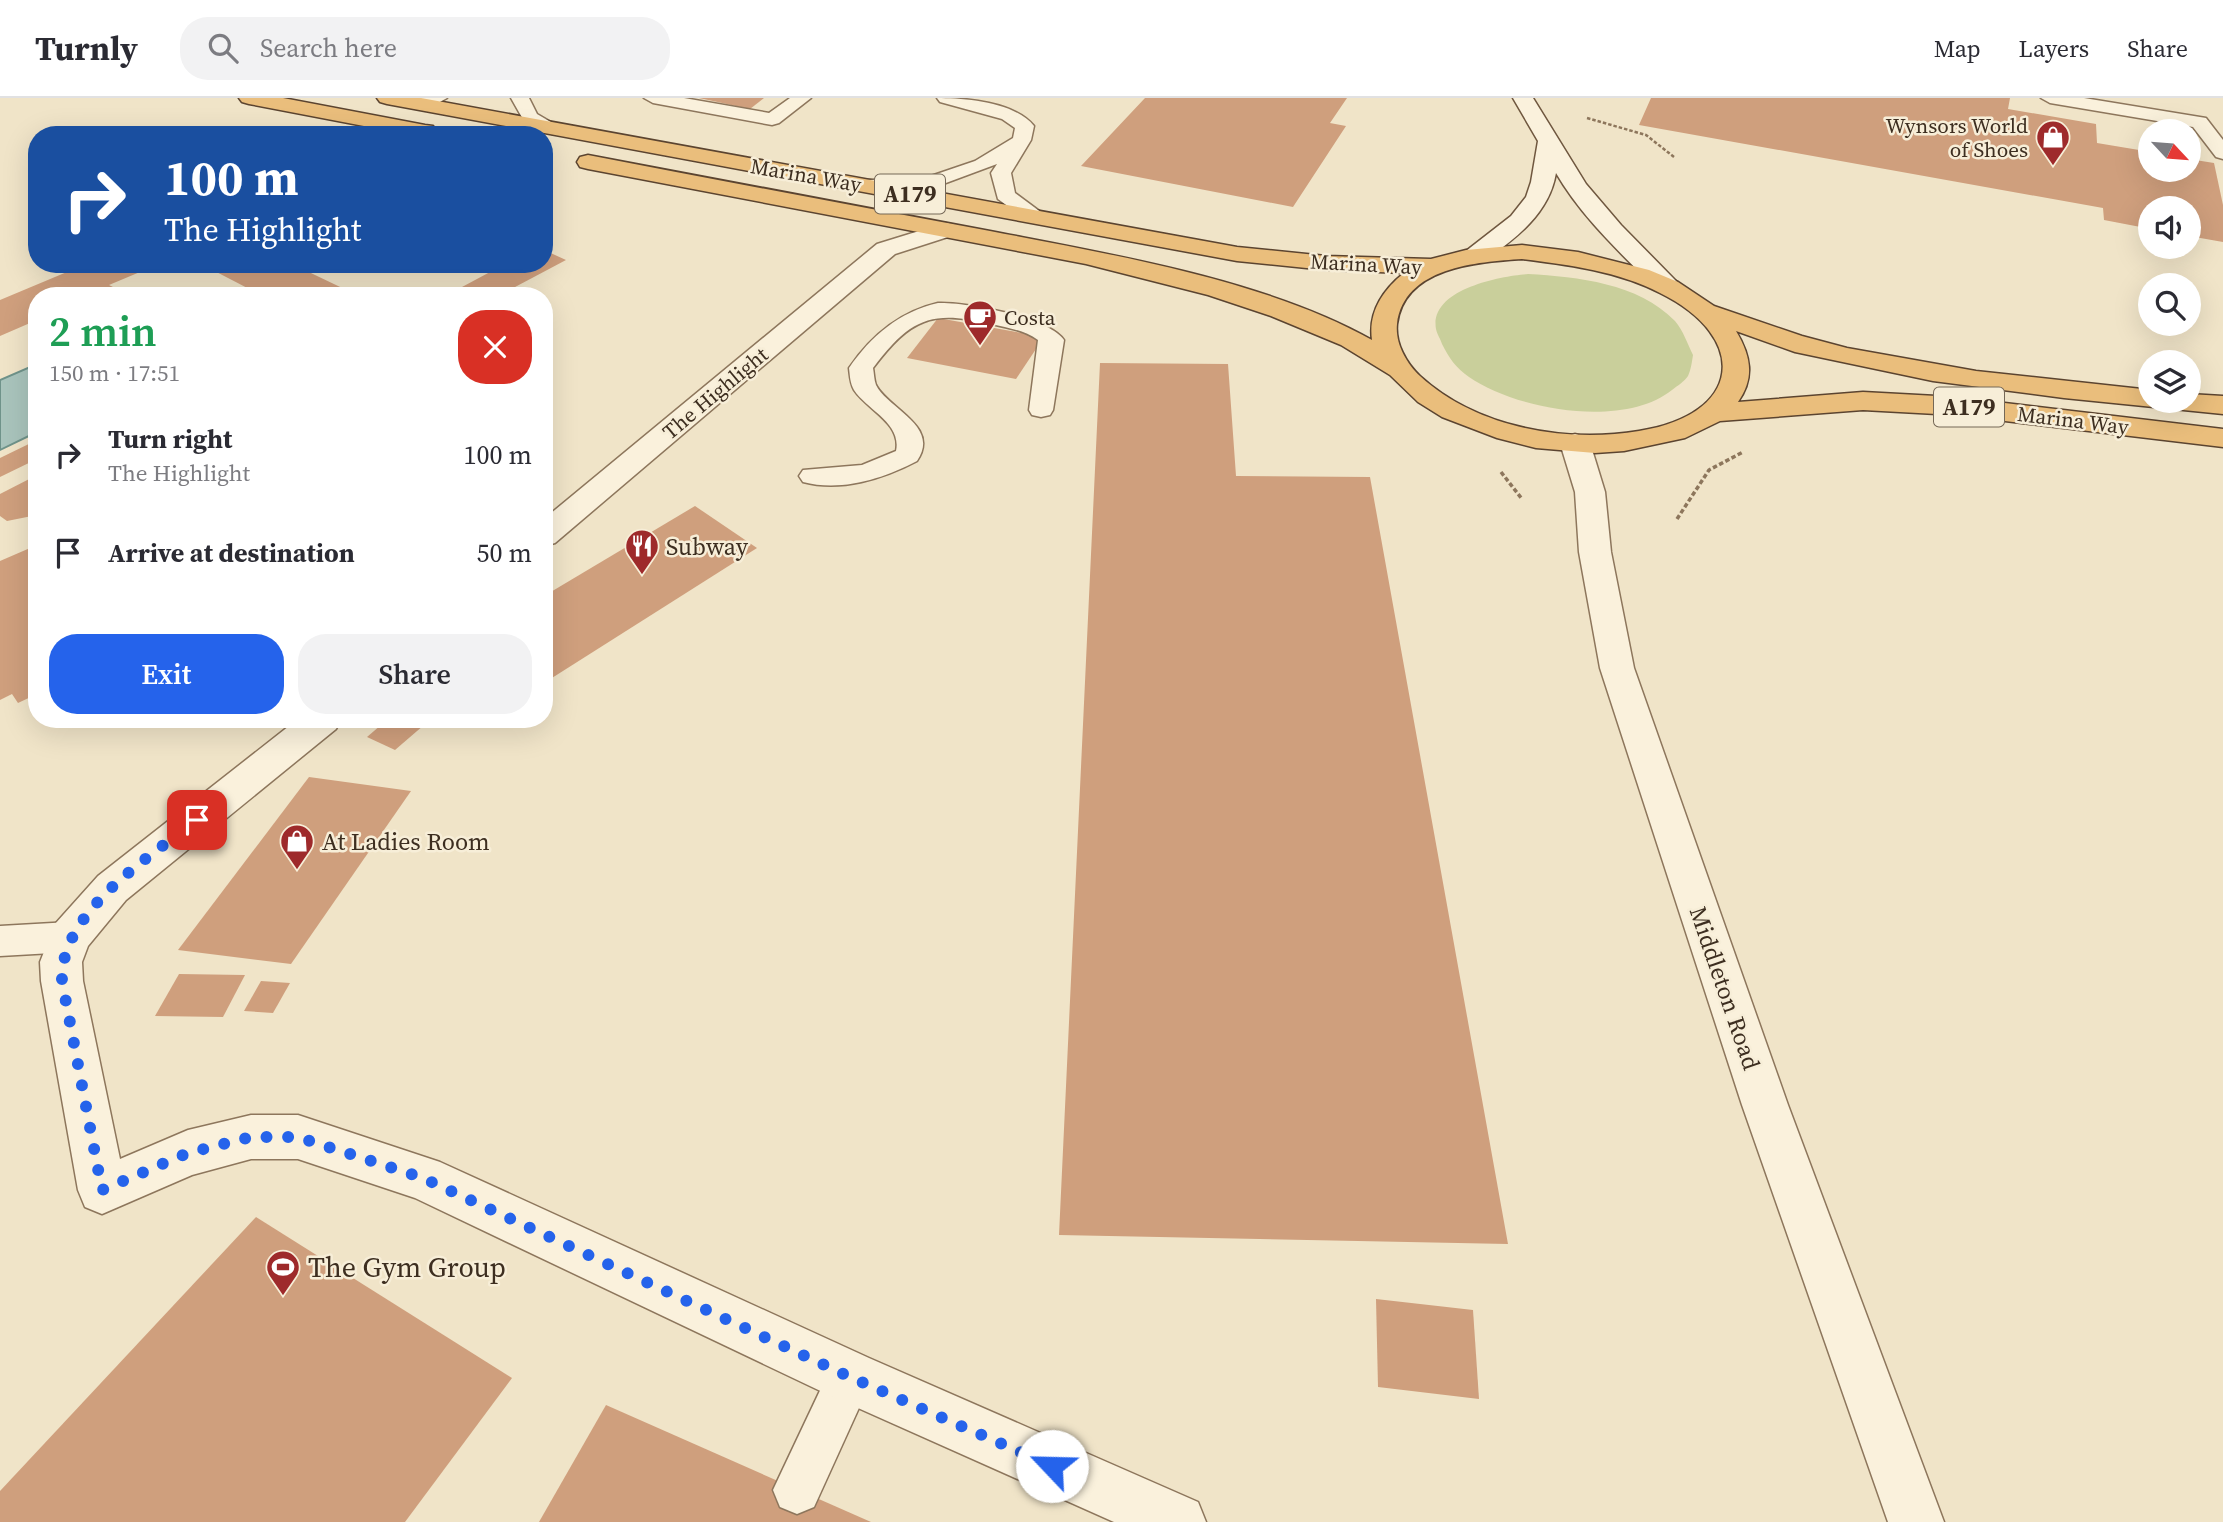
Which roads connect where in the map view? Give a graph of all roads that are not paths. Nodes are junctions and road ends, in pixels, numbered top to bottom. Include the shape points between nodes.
1 (249, 98) edge
2 (438, 98) edge
3 (520, 98) edge
4 (653, 98) edge
5 (802, 98) edge
6 (946, 98) edge
7 (1523, 98) edge
8 (2050, 98) edge
9 (392, 99) edge
10 (397, 126) edge
11 (541, 126) edge
12 (548, 126) edge
13 (553, 128) edge
14 (1022, 140) junction
15 (1547, 143) junction
16 (2223, 153) edge
17 (572, 159) dead end
18 (867, 186) junction
19 (1035, 217) junction
20 (880, 218) junction
21 (945, 230) junction
22 (886, 249) junction
23 (1475, 256) junction
24 (1435, 267) junction
25 (1667, 286) junction
26 (1704, 311) junction
27 (1399, 369) junction
28 (2138, 397) edge
29 (2201, 403) edge
30 (2223, 405) edge
31 (1041, 410) dead end
32 (1713, 414) junction
33 (2223, 438) edge
34 (1575, 443) junction
35 (813, 475) dead end
36 (553, 528) edge
37 (312, 728) edge
38 (70, 937) junction
39 (0, 940) edge
40 (850, 1377) junction
41 (797, 1490) dead end
42 (1178, 1522) edge
43 (1916, 1522) edge

1 - 10 highway
2 - 9 lane
3 - 12 lane via 530,117
4 - 5 lane via 772,119
6 - 14 lane via 1008,115 1025,126
7 - 15 street
8 - 16 lane via 2199,122
9 - 11 highway, Marina Way / A179
13 - 18 highway, Marina Way / A179
14 - 18 lane via 982,165 927,184
14 - 19 lane via 1001,173 1005,195
15 - 23 street via 1548,171 1539,200
15 - 25 street via 1612,230
17 - 20 highway, Marina Way / A179
18 - 19 highway, Marina Way / A179
19 - 24 highway, Marina Way / A179 via 1237,254
20 - 21 highway, Marina Way / A179
20 - 22 street
21 - 22 street, The Highlight
21 - 27 highway, Marina Way / A179 via 1157,273 1269,305 1346,337
22 - 36 street, The Highlight
23 - 24 highway, A179
23 - 25 highway, A179 via 1522,252 1573,257 1622,268
24 - 27 highway, A179 via 1403,285 1385,310 1383,339
25 - 26 highway, A179
26 - 28 highway, Marina Way / A179 via 1857,359
26 - 32 highway, A179 via 1727,336 1738,363 1733,390
27 - 34 highway, A179 via 1428,395 1469,418 1520,435
29 - 30 highway
31 - 35 lane via 1052,340 1042,330 938,310 902,327 874,350 861,368 864,387 908,430 912,445 908,455 871,472 847,477
32 - 33 highway, Marina Way / A179 via 1863,401 1955,406
32 - 34 highway, A179 via 1678,432 1630,443
34 - 43 street, Middleton Road via 1590,492 1595,552 1617,668 1765,1105
37 - 38 street via 112,888
38 - 39 lane
38 - 40 street via 61,962 62,981 102,1190 188,1153 251,1137 298,1137 423,1178
40 - 41 lane
40 - 42 street

